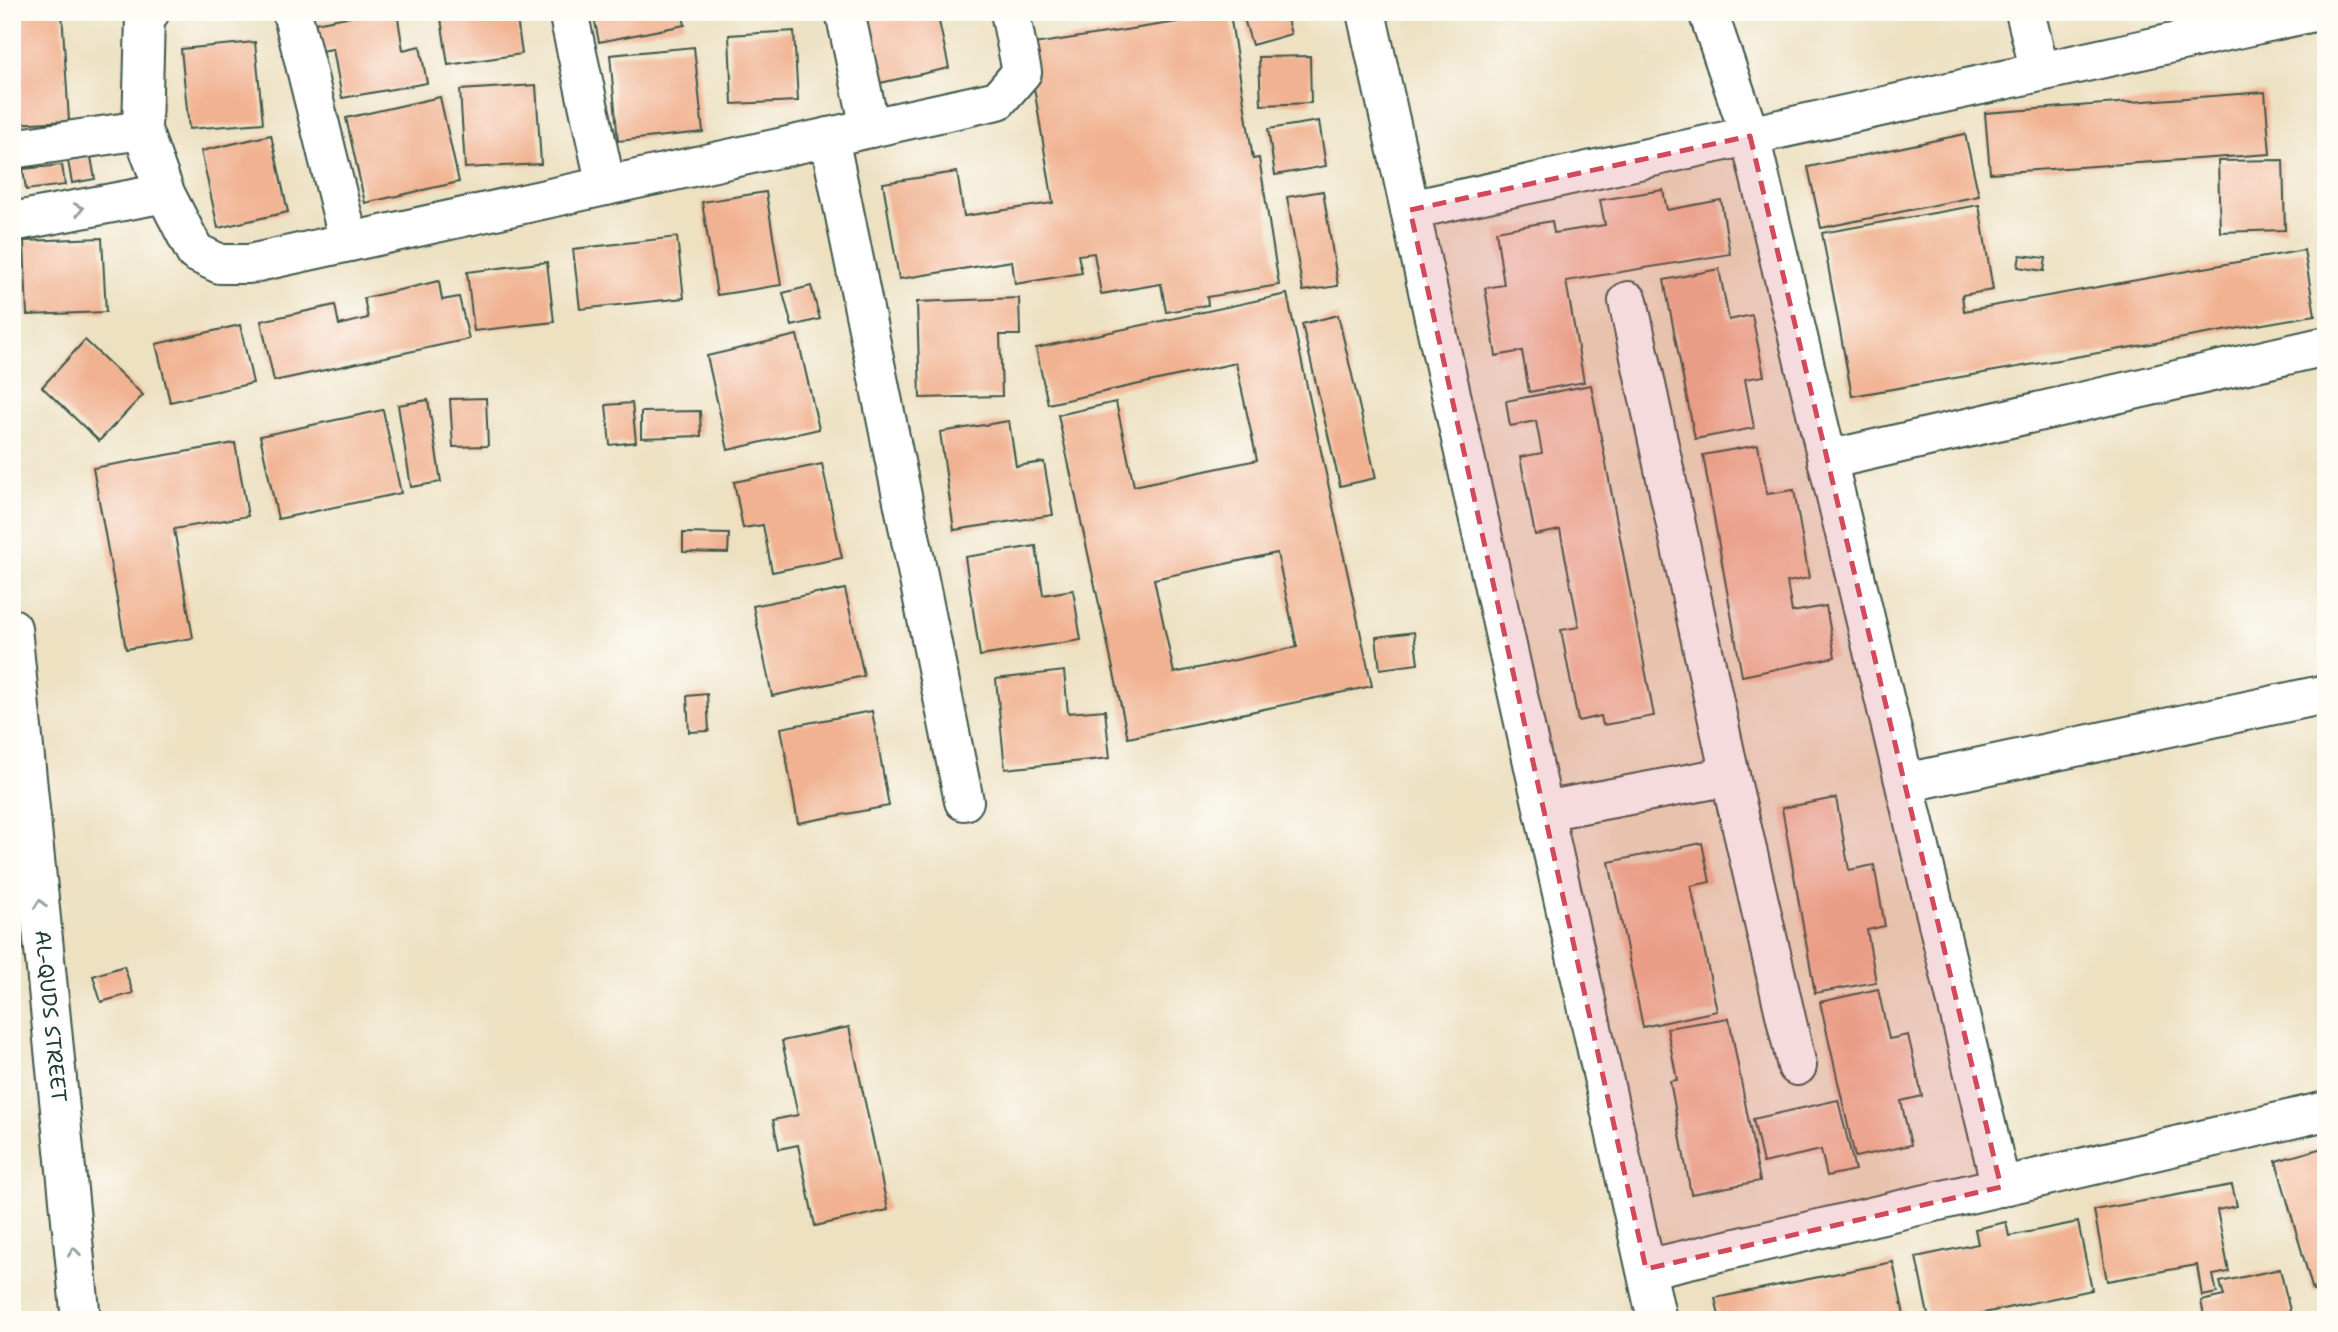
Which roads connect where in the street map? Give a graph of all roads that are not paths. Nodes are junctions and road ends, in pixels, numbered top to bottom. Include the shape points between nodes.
1 (150, 12) edge
2 (292, 12) edge
3 (568, 12) edge
4 (845, 12) edge
5 (1010, 12) edge
6 (1366, 12) edge
7 (1708, 12) edge
8 (2025, 12) edge
9 (2314, 12) edge
10 (2040, 72) junction
11 (870, 128) junction
12 (142, 130) junction
13 (1750, 136) junction
14 (829, 137) junction
15 (12, 149) edge
16 (606, 186) junction
17 (165, 193) junction
18 (1410, 210) junction
19 (12, 222) edge
20 (349, 242) junction
21 (1628, 301) dead end
22 (2326, 345) edge
23 (1827, 460) junction
24 (12, 628) edge
25 (2326, 694) edge
26 (1730, 776) junction
27 (1905, 783) junction
28 (964, 801) dead end
29 (1544, 811) junction
30 (1797, 1066) dead end
31 (2326, 1111) edge
32 (2001, 1187) junction
33 (1646, 1269) junction
34 (81, 1320) edge
35 (1657, 1320) edge

1 - 12 street via 145,17
2 - 20 street
3 - 16 street
4 - 11 street
5 - 11 street via 1022,72 998,100
6 - 18 street
7 - 13 street
8 - 10 street
9 - 10 street
10 - 13 street
11 - 14 street
12 - 15 street
12 - 17 street
13 - 18 street
13 - 23 street
14 - 16 street
14 - 28 street
16 - 20 street
19 -> 17 street
17 - 20 street via 195,251 220,264 249,264
18 - 29 street
21 - 26 street
22 - 23 street
23 - 27 street
34 -> 24 street, AL-QUDS STREET
25 - 27 street
26 - 29 street
26 - 30 street
27 - 32 street
29 - 33 street
31 - 32 street
32 - 33 street
33 - 35 street

